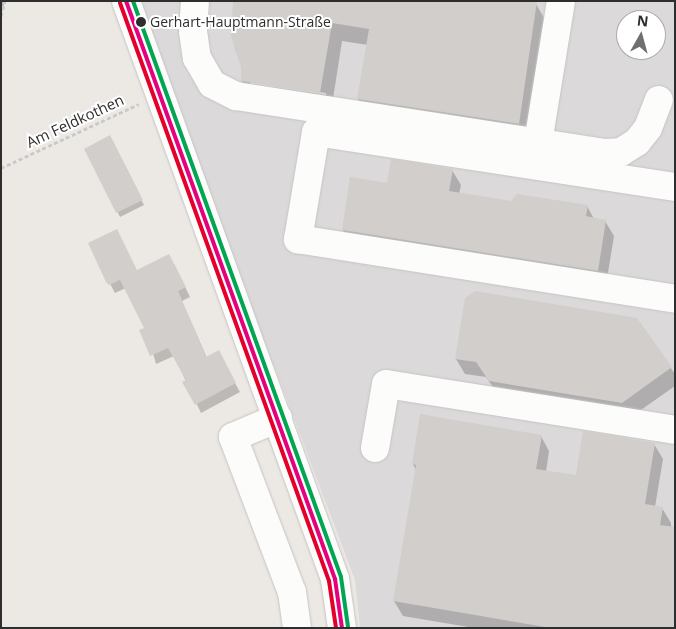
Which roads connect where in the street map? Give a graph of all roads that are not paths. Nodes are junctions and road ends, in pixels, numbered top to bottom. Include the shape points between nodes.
1 (126, 1) edge
2 (195, 1) edge
3 (562, 1) edge
4 (659, 100) dead end
5 (538, 143) junction
6 (675, 187) edge
7 (675, 299) edge
8 (278, 418) junction
9 (675, 430) edge
10 (375, 448) dead end
11 (298, 628) edge
12 (342, 628) edge

1 - 8 street
2 - 5 street via 193,31 197,58 212,84 225,93
3 - 5 street
4 - 5 street via 648,128 637,142 621,152 604,153
6 - 7 street via 316,132 298,239
8 - 11 street via 233,437 292,592
8 - 12 street via 335,579
9 - 10 street via 386,384

